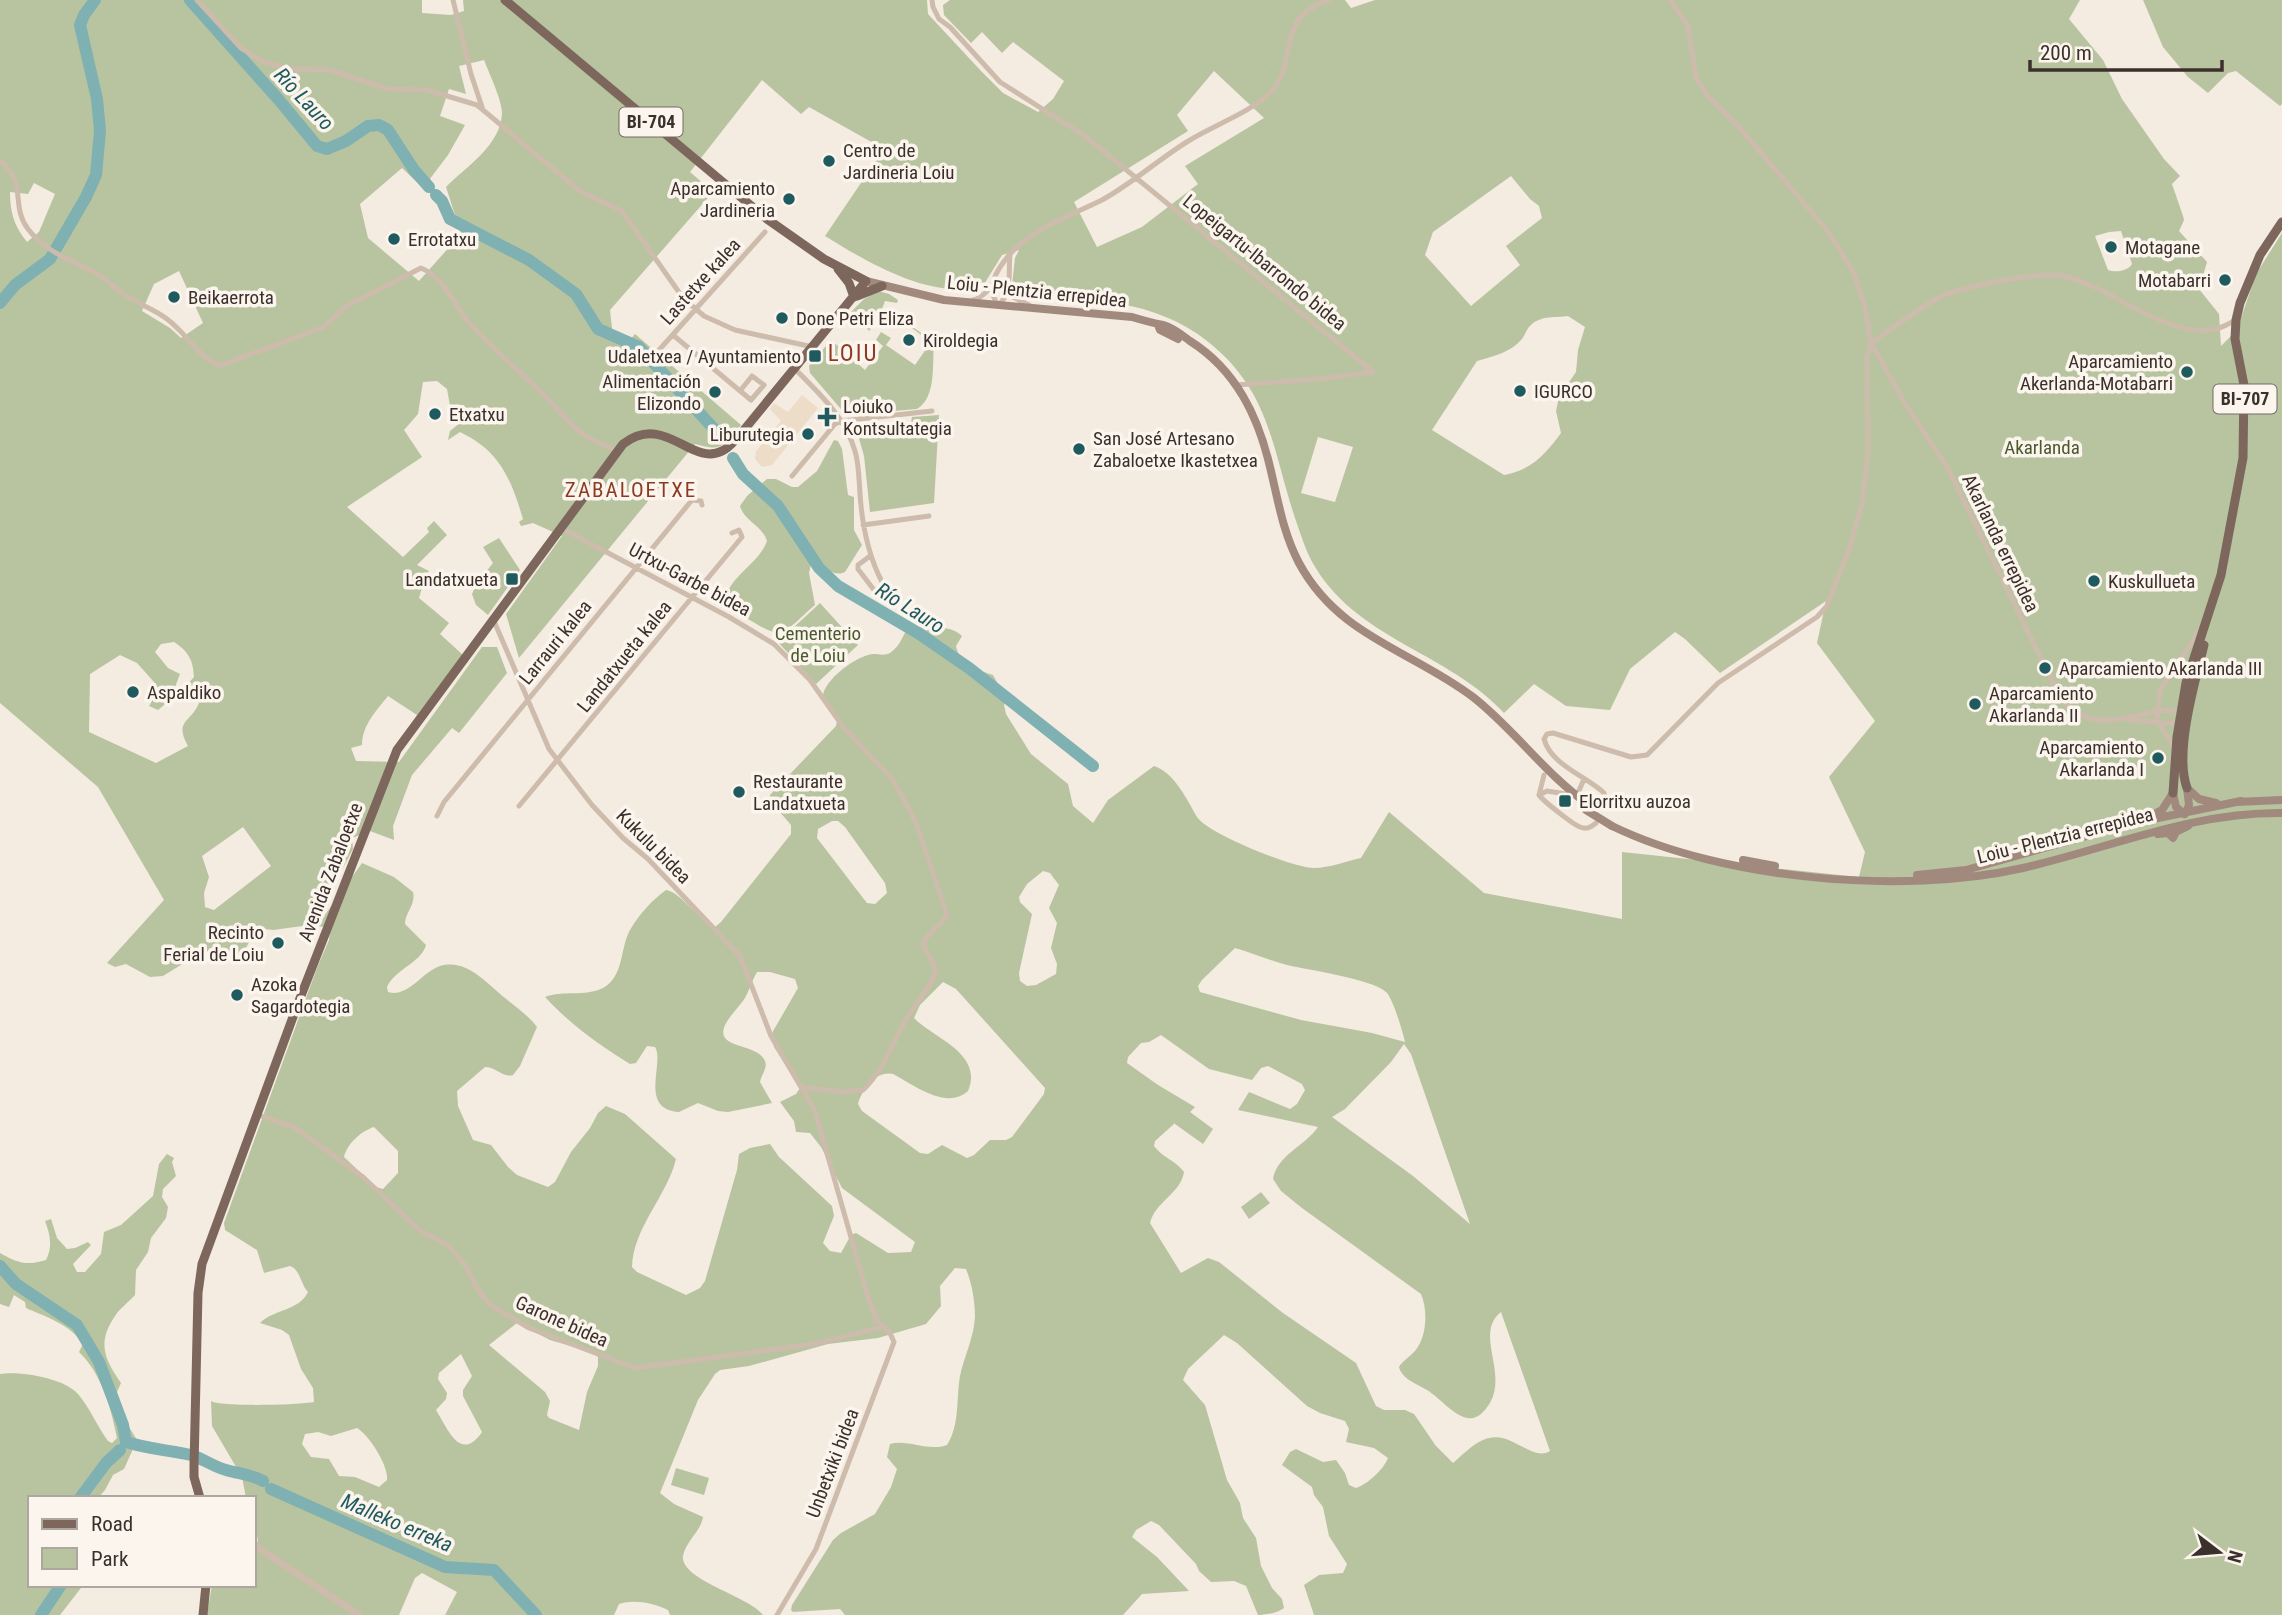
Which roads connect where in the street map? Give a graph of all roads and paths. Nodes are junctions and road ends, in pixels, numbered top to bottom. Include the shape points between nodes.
1 (197, 0) edge
2 (453, 0) edge
3 (505, 0) edge
4 (932, 0) edge
5 (1329, 0) edge
6 (1670, 0) edge
7 (483, 110) junction
8 (0, 161) edge
9 (1135, 178) junction
10 (2282, 222) edge
11 (765, 232) dead end
12 (1010, 254) junction
13 (835, 265) junction
14 (866, 281) junction
15 (882, 286) junction
16 (992, 287) junction
17 (1009, 288) junction
18 (853, 298) junction
19 (965, 302) junction
20 (998, 305) junction
21 (696, 309) junction
22 (1045, 310) junction
23 (2236, 320) junction
24 (1158, 325) junction
25 (673, 335) junction
26 (1871, 343) junction
27 (813, 347) junction
28 (659, 350) dead end
29 (795, 369) junction
30 (1236, 385) junction
31 (740, 391) junction
32 (932, 411) dead end
33 (842, 421) junction
34 (618, 451) junction
35 (792, 476) dead end
36 (702, 505) dead end
37 (929, 516) dead end
38 (863, 525) junction
39 (561, 528) junction
40 (732, 533) dead end
41 (870, 556) junction
42 (635, 568) junction
43 (2218, 585) junction
44 (692, 598) junction
45 (2207, 620) junction
46 (494, 621) junction
47 (2200, 659) junction
48 (529, 699) junction
49 (2156, 711) junction
50 (2180, 719) junction
51 (2124, 720) junction
52 (2157, 723) junction
53 (2175, 751) junction
54 (558, 761) junction
55 (2183, 763) junction
56 (1544, 775) junction
57 (1583, 781) junction
58 (2187, 788) junction
59 (1566, 792) junction
60 (2173, 793) junction
61 (1538, 795) junction
62 (1580, 799) junction
63 (2282, 800) edge
64 (2241, 801) junction
65 (519, 806) dead end
66 (1606, 806) dead end
67 (1588, 807) junction
68 (2282, 811) edge
69 (2184, 813) junction
70 (437, 816) dead end
71 (1596, 823) dead end
72 (1613, 824) junction
73 (2130, 824) junction
74 (2096, 848) junction
75 (801, 1087) junction
76 (258, 1115) junction
77 (877, 1321) joint
78 (882, 1327) junction
79 (200, 1496) edge
80 (256, 1546) edge
81 (206, 1587) edge
82 (203, 1615) edge
83 (359, 1615) edge
84 (777, 1615) edge

1 - 7 street via 241,48 264,62 338,72 389,89 443,93
2 - 7 street
3 - 13 main road, Loiu - Plentzia errepidea / BI-704 via 749,204
4 - 9 street, Lopeigartu-Ibarrondo bidea via 939,19 1000,82 1085,136
5 - 9 street via 1305,13 1295,25 1281,78 1271,92
6 - 26 street, Akarlanda errepidea via 1688,26 1696,78 1706,94 1833,236 1854,273
7 - 21 street via 580,191 622,211 682,298
8 - 34 street via 17,183 26,227 47,248 164,317 219,366 324,327 345,306 416,269 426,270 479,333 574,427
9 - 12 street via 1034,234
9 - 30 street, Lopeigartu-Ibarrondo bidea via 1373,372
10 - 23 main road, BI-707 via 2260,255
11 - 21 street, Lastetxe kalea
12 - 16 street
12 - 17 street
13 - 14 main road, Loiu - Plentzia errepidea / BI-704
13 - 18 main road via 849,283
14 - 15 main road, Loiu - Plentzia errepidea
14 - 18 main road
15 - 18 main road
15 - 19 main road, Loiu - Plentzia errepidea
16 - 17 street via 1002,282
16 - 19 street via 981,299
16 - 20 street
17 - 20 street
17 - 22 street via 1011,296
18 - 27 main road
19 - 20 main road, Loiu - Plentzia errepidea
20 - 22 main road, Loiu - Plentzia errepidea
21 - 25 street, Lastetxe kalea
21 - 27 street via 719,325
22 - 24 main road, Loiu - Plentzia errepidea via 1132,317
23 - 26 street via 2207,331 2172,324 2096,286 2046,274 1939,297
23 - 43 main road, BI-707 via 2244,385 2243,458
24 - 30 main road via 1198,345
24 - 56 main road, Loiu - Plentzia errepidea via 1210,362 1241,400 1259,446 1285,544 1306,584 1326,609 1371,644 1460,694
25 - 28 street, Lastetxe kalea
25 - 31 street
26 - 51 street, Akarlanda errepidea via 1947,467 2061,699 2092,720
26 - 57 street via 1862,505 1827,606 1724,678 1647,755 1630,757 1547,734 1546,744 1556,758
27 - 29 main road
29 - 33 street
29 - 34 main road, Avenida Zabaloetxe via 725,450 714,454 660,434 644,433 629,439
30 - 59 main road via 1261,435 1286,533 1316,590 1359,630 1441,675 1477,701
31 - 31 street via 751,401 764,384 752,376
32 - 33 street
33 - 35 street
33 - 38 street via 856,453
34 - 39 main road, Avenida Zabaloetxe
36 - 42 street, Larrauri kalea via 692,500
37 - 38 street
38 - 41 street
39 - 42 street, Urtxu-Garbe bidea
39 - 46 main road, Avenida Zabaloetxe
40 - 44 street, Landatxueta kalea via 739,530 741,537
41 - 41 street via 858,569 874,590 879,590 882,583
42 - 44 street, Urtxu-Garbe bidea
42 - 48 street, Larrauri kalea
43 - 45 main road, BI-707
43 - 47 main road, BI-707
44 - 54 street, Landatxueta kalea
44 - 75 street, Urtxu-Garbe bidea via 774,644 890,775 916,822 947,915 925,936 923,944 936,970 934,978 870,1083 863,1090 845,1092
45 - 49 street via 2160,690
45 - 50 main road, BI-707
46 - 48 street, Kukulu bidea
46 - 76 main road, Avenida Zabaloetxe via 397,750
47 - 50 street
47 - 55 main road, BI-707
48 - 54 street, Kukulu bidea
48 - 70 street, Larrauri kalea
49 - 50 street via 2170,710
49 - 51 street
49 - 52 street
50 - 52 street via 2176,724
50 - 53 main road, BI-707
50 - 55 street
51 - 52 street
52 - 53 street
53 - 60 main road, BI-707
54 - 65 street, Landatxueta kalea
54 - 75 street, Kukulu bidea via 623,838 735,949 771,1036
55 - 58 main road, BI-707
56 - 59 main road, Loiu - Plentzia errepidea
56 - 61 street
57 - 59 street
57 - 62 street
57 - 66 street via 1604,793
58 - 64 main road via 2207,802
58 - 69 main road via 2189,805
59 - 61 street
59 - 62 main road
59 - 67 main road, Loiu - Plentzia errepidea
60 - 69 main road via 2176,807
60 - 73 main road via 2162,810
61 - 71 street via 1578,826
62 - 67 main road
63 - 64 main road
64 - 69 main road
67 - 72 main road, bridge
68 - 69 main road via 2254,808
68 - 74 main road, Loiu - Plentzia errepidea via 2196,821
69 - 73 main road
69 - 74 main road via 2176,820 2104,840
72 - 73 main road via 1707,854 1797,869 1888,875 1966,870
72 - 74 main road, Loiu - Plentzia errepidea via 1652,844 1710,859 1790,873 1873,880 1970,877
75 - 77 street, Kukulu bidea via 815,1111
76 - 78 street, Garone bidea via 294,1127 363,1177 419,1230 448,1245 489,1304 530,1328 635,1368 814,1344
76 - 79 main road, Avenida Zabaloetxe via 199,1279 194,1477
77 - 78 street, Unbetxiki bidea
78 - 84 street, Unbetxiki bidea via 894,1342 891,1351 816,1549
80 - 83 street
81 - 82 main road

